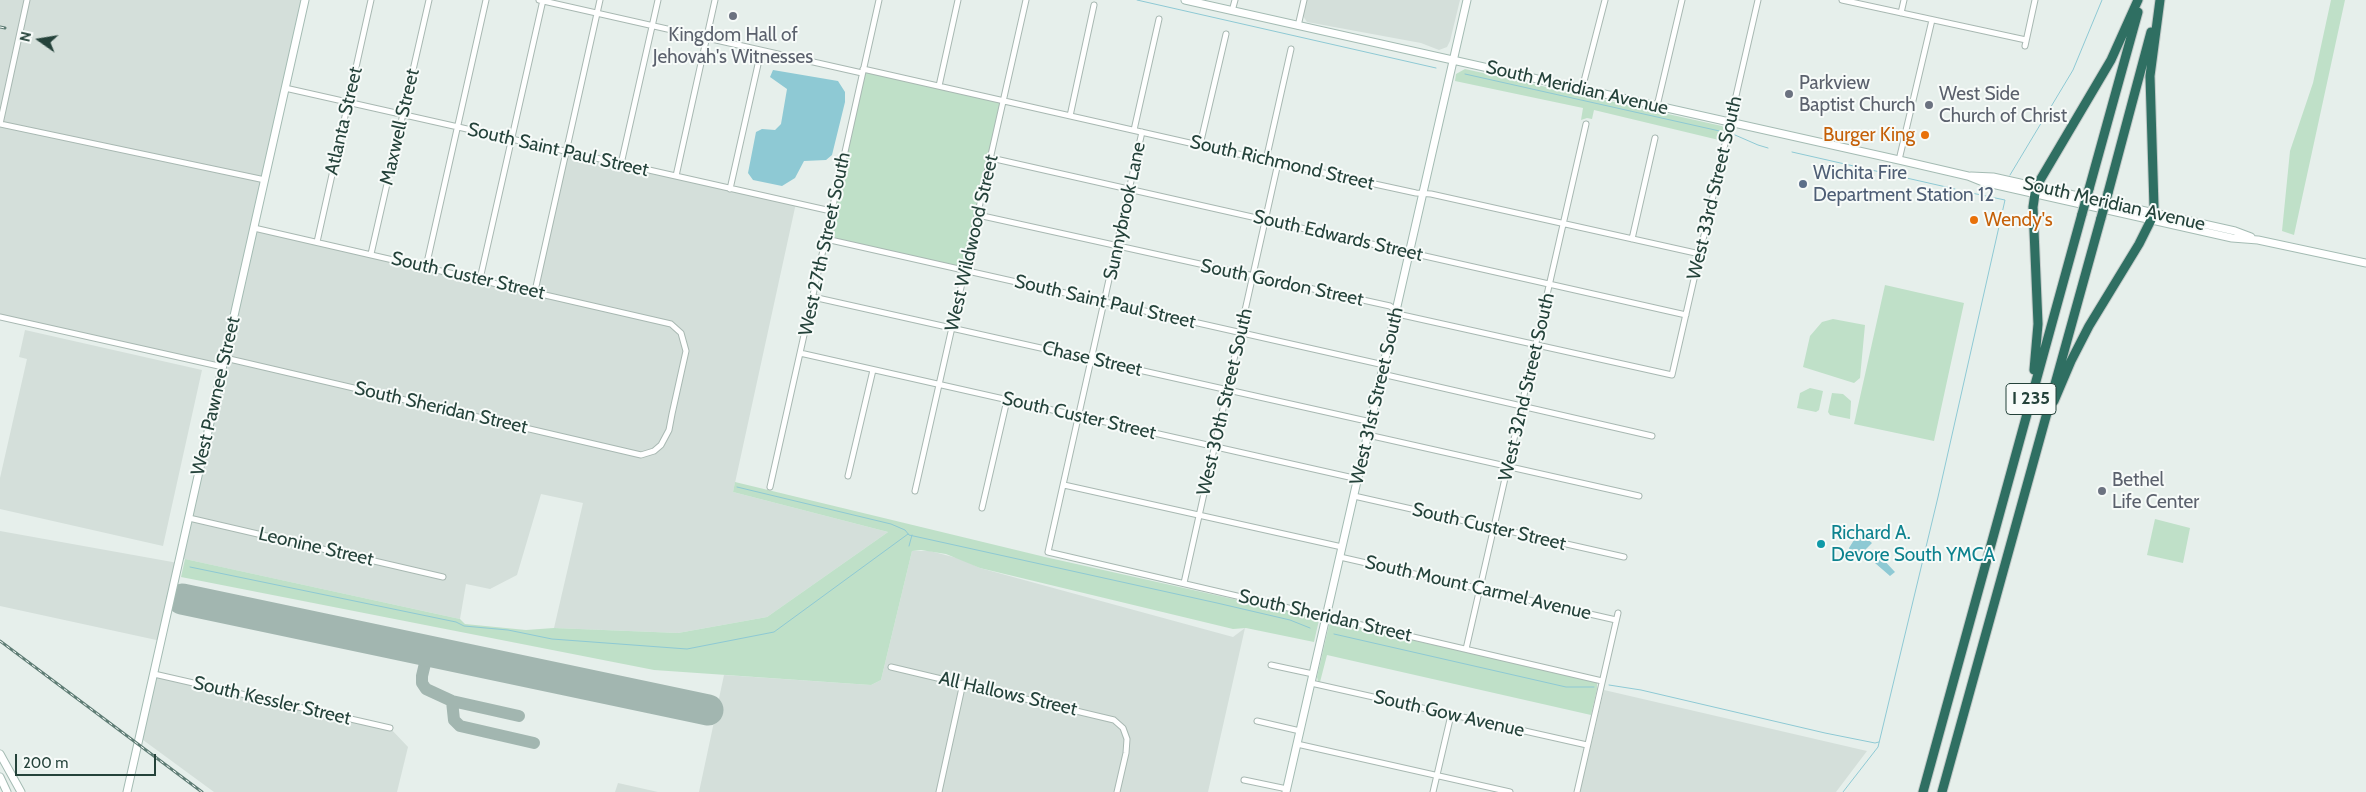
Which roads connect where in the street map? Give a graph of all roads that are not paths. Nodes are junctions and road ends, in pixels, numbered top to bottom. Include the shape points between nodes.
1 (27, 0) edge
2 (305, 0) edge
3 (371, 0) edge
4 (428, 0) edge
5 (486, 0) edge
6 (541, 0) edge
7 (600, 0) edge
8 (658, 0) edge
9 (715, 0) edge
10 (879, 0) edge
11 (958, 0) edge
12 (1026, 0) edge
13 (1185, 0) edge
14 (1235, 0) edge
15 (1304, 0) edge
16 (1467, 0) edge
17 (1605, 0) edge
18 (1682, 0) edge
19 (1758, 0) edge
20 (1842, 0) edge
21 (1904, 0) edge
22 (2035, 0) edge
23 (2139, 0) edge
24 (2160, 0) edge
25 (1094, 5) dead end
26 (1232, 11) junction
27 (1902, 13) junction
28 (597, 14) junction
29 (1160, 19) dead end
30 (1932, 20) junction
31 (652, 26) junction
32 (1298, 26) junction
33 (1226, 34) dead end
34 (706, 38) junction
35 (1291, 49) dead end
36 (761, 51) junction
37 (1454, 60) junction
38 (863, 71) junction
39 (939, 86) junction
40 (285, 88) junction
41 (1582, 89) junction
42 (1004, 101) junction
43 (348, 102) junction
44 (1657, 106) junction
45 (402, 115) junction
46 (1070, 116) junction
47 (1731, 122) junction
48 (0, 124) edge
49 (1586, 124) dead end
50 (457, 127) junction
51 (1134, 130) junction
52 (1142, 132) junction
53 (1655, 138) dead end
54 (512, 139) junction
55 (1200, 145) junction
56 (566, 152) junction
57 (991, 158) junction
58 (1266, 160) junction
59 (1899, 160) junction
60 (1278, 163) junction
61 (621, 164) junction
62 (676, 176) junction
63 (265, 180) junction
64 (730, 188) junction
65 (1130, 189) junction
66 (2036, 190) junction
67 (1423, 194) junction
68 (831, 212) junction
69 (978, 215) junction
70 (2152, 216) junction
71 (1266, 220) junction
72 (1564, 224) junction
73 (254, 228) junction
74 (826, 239) junction
75 (1632, 239) junction
76 (317, 242) junction
77 (1118, 246) junction
78 (1410, 252) junction
79 (371, 254) junction
80 (1700, 254) junction
81 (2366, 263) edge
82 (426, 267) junction
83 (965, 271) junction
84 (1253, 276) junction
85 (480, 279) junction
86 (1550, 284) junction
87 (535, 291) junction
88 (813, 296) junction
89 (1105, 302) junction
90 (1396, 310) junction
91 (1686, 315) junction
92 (0, 317) edge
93 (952, 328) junction
94 (1240, 333) junction
95 (1536, 345) junction
96 (800, 353) junction
97 (225, 358) junction
98 (1092, 359) junction
99 (1384, 365) junction
100 (223, 367) junction
101 (873, 370) junction
102 (1382, 374) junction
103 (1672, 375) joint
104 (940, 385) junction
105 (1228, 390) junction
106 (1007, 400) junction
107 (1523, 406) junction
108 (2027, 412) junction
109 (1079, 416) junction
110 (1371, 422) junction
111 (2041, 433) junction
112 (1368, 435) junction
113 (1652, 436) dead end
114 (1215, 447) junction
115 (657, 450) joint
116 (1508, 467) junction
117 (848, 476) dead end
118 (1358, 479) junction
119 (1064, 485) junction
120 (770, 488) dead end
121 (915, 491) dead end
122 (1354, 496) junction
123 (1639, 496) dead end
124 (982, 508) dead end
125 (1200, 515) junction
126 (189, 518) junction
127 (1494, 528) junction
128 (1342, 548) junction
129 (1048, 552) joint
130 (1340, 557) junction
131 (1624, 557) dead end
132 (443, 577) dead end
133 (1184, 583) junction
134 (1480, 588) junction
135 (1618, 613) dead end
136 (1326, 617) junction
137 (1616, 620) junction
138 (1466, 649) junction
139 (1271, 665) dead end
140 (891, 667) dead end
141 (154, 674) junction
142 (1313, 674) junction
143 (1602, 681) junction
144 (964, 683) junction
145 (1311, 683) junction
146 (1451, 714) junction
147 (1257, 721) dead end
148 (390, 728) dead end
149 (1300, 731) junction
150 (1297, 744) junction
151 (1588, 746) junction
152 (0, 754) edge
153 (1437, 775) junction
154 (0, 777) edge
155 (1244, 780) dead end
156 (1287, 791) edge
157 (7, 792) edge
158 (20, 792) edge
159 (127, 792) edge
160 (939, 792) edge
161 (1117, 792) edge
162 (1433, 792) edge
163 (1510, 792) edge
164 (1577, 792) edge
165 (1923, 792) edge
166 (1942, 792) edge

1 - 48 street
2 - 40 main road, West Pawnee Street
3 - 43 street, Atlanta Street
4 - 45 street, Maxwell Street
5 - 50 street
6 - 28 street, South Richmond Street
6 - 54 street
7 - 28 street
8 - 31 street
9 - 34 street
10 - 38 street, West 27th Street South
11 - 39 street
12 - 42 street, West Wildwood Street
13 - 26 main road, South Meridian Avenue
14 - 26 street
15 - 32 street
16 - 37 main road, West 31st Street South
17 - 41 street
18 - 44 street
19 - 47 street, West 33rd Street South
20 - 27 street
21 - 27 street
22 - 30 street via 2026,43
23 - 66 highway via 2111,60
23 - 108 highway, I 235, bridge
24 - 70 highway via 2150,76
24 - 111 highway, I 235, bridge
25 - 46 street
26 - 32 main road, South Meridian Avenue
27 - 30 street
28 - 31 street, South Richmond Street
28 - 56 street
29 - 51 street, Sunnybrook Lane
30 - 59 street
31 - 34 street, South Richmond Street
31 - 61 street
32 - 37 main road, South Meridian Avenue
33 - 55 street
34 - 36 street, South Richmond Street
34 - 62 street
35 - 58 street
36 - 38 street, South Richmond Street
36 - 64 street
37 - 41 main road, South Meridian Avenue
37 - 67 main road, West 31st Street South
38 - 39 street, South Richmond Street
38 - 68 street, West 27th Street South
39 - 42 street, South Richmond Street
40 - 43 street, South Saint Paul Street
40 - 63 main road, West Pawnee Street
41 - 44 main road, South Meridian Avenue
42 - 46 street, South Richmond Street
42 - 57 street, West Wildwood Street
43 - 45 street, South Saint Paul Street
43 - 76 street, Atlanta Street
44 - 47 main road, South Meridian Avenue
45 - 50 street, South Saint Paul Street
45 - 79 street, Maxwell Street
46 - 51 street, South Richmond Street
47 - 59 main road, South Meridian Avenue
47 - 80 street, West 33rd Street South
48 - 63 street
49 - 72 street, West 32nd Street South
50 - 54 street, South Saint Paul Street
50 - 82 street
51 - 52 street, South Richmond Street
52 - 55 street, South Richmond Street
52 - 65 street, Sunnybrook Lane
53 - 75 street
54 - 56 street, South Saint Paul Street
54 - 85 street
55 - 58 street, South Richmond Street
56 - 61 street, South Saint Paul Street
56 - 87 street
57 - 65 street, South Edwards Street
57 - 69 street, West Wildwood Street
58 - 60 street, South Richmond Street
59 - 66 main road, South Meridian Avenue via 1983,182
60 - 67 street, South Richmond Street
60 - 71 street, West 30th Street South
61 - 62 street, South Saint Paul Street
62 - 64 street, South Saint Paul Street
63 - 73 main road, West Pawnee Street
64 - 68 street, South Saint Paul Street
65 - 71 street, South Edwards Street
65 - 77 street, Sunnybrook Lane
66 - 70 main road, South Meridian Avenue
66 - 108 highway via 2038,324
67 - 72 street, South Richmond Street
67 - 78 main road, West 31st Street South
68 - 74 street, West 27th Street South
69 - 77 street, South Gordon Street
69 - 83 street, West Wildwood Street
70 - 81 main road, South Meridian Avenue via 2235,231 2258,240
70 - 111 highway via 2071,361
71 - 78 street, South Edwards Street
71 - 84 street, West 30th Street South
72 - 75 street, South Richmond Street
72 - 86 street, West 32nd Street South
73 - 76 street, South Custer Street
73 - 97 main road, West Pawnee Street
74 - 83 street, South Saint Paul Street
74 - 88 street, West 27th Street South
75 - 80 street, South Richmond Street
76 - 79 street, South Custer Street
77 - 84 street, South Gordon Street
77 - 89 street, Sunnybrook Lane
78 - 86 street, South Edwards Street
78 - 90 main road, West 31st Street South
79 - 82 street, South Custer Street
80 - 91 street, West 33rd Street South
82 - 85 street, South Custer Street
83 - 89 street, South Saint Paul Street
83 - 93 street, West Wildwood Street
84 - 90 street, South Gordon Street via 1390,306
84 - 94 street, West 30th Street South
85 - 87 street, South Custer Street
86 - 91 street, South Edwards Street
86 - 95 street, West 32nd Street South
87 - 115 street, South Custer Street via 665,322 680,331 686,351 669,430
88 - 93 street, Chase Street
88 - 96 street, West 27th Street South
89 - 94 street, South Saint Paul Street
89 - 98 street, Sunnybrook Lane
90 - 95 street, South Gordon Street via 1402,315
90 - 99 main road, West 31st Street South
91 - 103 street, West 33rd Street South
92 - 100 street
93 - 98 street, Chase Street
93 - 104 street, West Wildwood Street
94 - 99 street, South Saint Paul Street
94 - 105 street, West 30th Street South
95 - 103 street, South Gordon Street
95 - 107 street, West 32nd Street South
96 - 101 street, South Custer Street
96 - 120 street, West 27th Street South
97 - 100 main road, West Pawnee Street
97 - 115 street, South Sheridan Street via 635,454
98 - 105 street, Chase Street
98 - 109 street, Sunnybrook Lane
99 - 102 main road, West 31st Street South
100 - 126 main road, West Pawnee Street
101 - 104 street, South Custer Street
101 - 117 street
102 - 107 street
102 - 110 main road, West 31st Street South
104 - 106 street, South Custer Street
104 - 121 street, West Wildwood Street
105 - 110 street, Chase Street
105 - 114 street, West 30th Street South
106 - 109 street, South Custer Street
106 - 124 street
107 - 113 street
107 - 116 street, West 32nd Street South
108 - 165 highway, I 235
109 - 114 street, South Custer Street
109 - 119 street, Sunnybrook Lane
110 - 112 main road, West 31st Street South
111 - 166 highway, I 235
112 - 116 street
112 - 118 main road, West 31st Street South
114 - 118 street, South Custer Street
114 - 125 street, West 30th Street South
116 - 123 street
116 - 127 street, West 32nd Street South
118 - 122 main road, West 31st Street South
119 - 125 street, South Mount Carmel Avenue
119 - 129 street, Sunnybrook Lane
122 - 127 street, South Custer Street
122 - 128 main road, West 31st Street South
125 - 128 street, South Mount Carmel Avenue
125 - 133 street, West 30th Street South
126 - 132 street, Leonine Street
126 - 141 main road, West Pawnee Street
127 - 131 street, South Custer Street
127 - 134 street, West 32nd Street South
128 - 130 main road, West 31st Street South
129 - 133 street, South Sheridan Street
130 - 134 street, South Mount Carmel Avenue
130 - 136 main road, West 31st Street South
133 - 136 street, South Sheridan Street
134 - 137 street, South Mount Carmel Avenue
134 - 138 street, West 32nd Street South
135 - 137 street
136 - 138 street, South Sheridan Street
136 - 142 main road, West 31st Street South
137 - 143 street
138 - 143 street, South Sheridan Street
139 - 142 street
140 - 144 street, All Hallows Street
141 - 148 street, South Kessler Street
141 - 159 main road, West Pawnee Street
142 - 145 main road, West 31st Street South
143 - 151 street
144 - 160 street
144 - 161 street, All Hallows Street via 1114,720 1122,727 1127,739
145 - 146 street, South Gow Avenue
145 - 149 main road, West 31st Street South
146 - 151 street, South Gow Avenue
146 - 153 street
147 - 149 street
149 - 150 main road, West 31st Street South
150 - 153 street
150 - 156 main road, West 31st Street South
151 - 164 street
152 - 158 main road
153 - 162 street
153 - 163 street
154 - 157 main road
155 - 156 street

